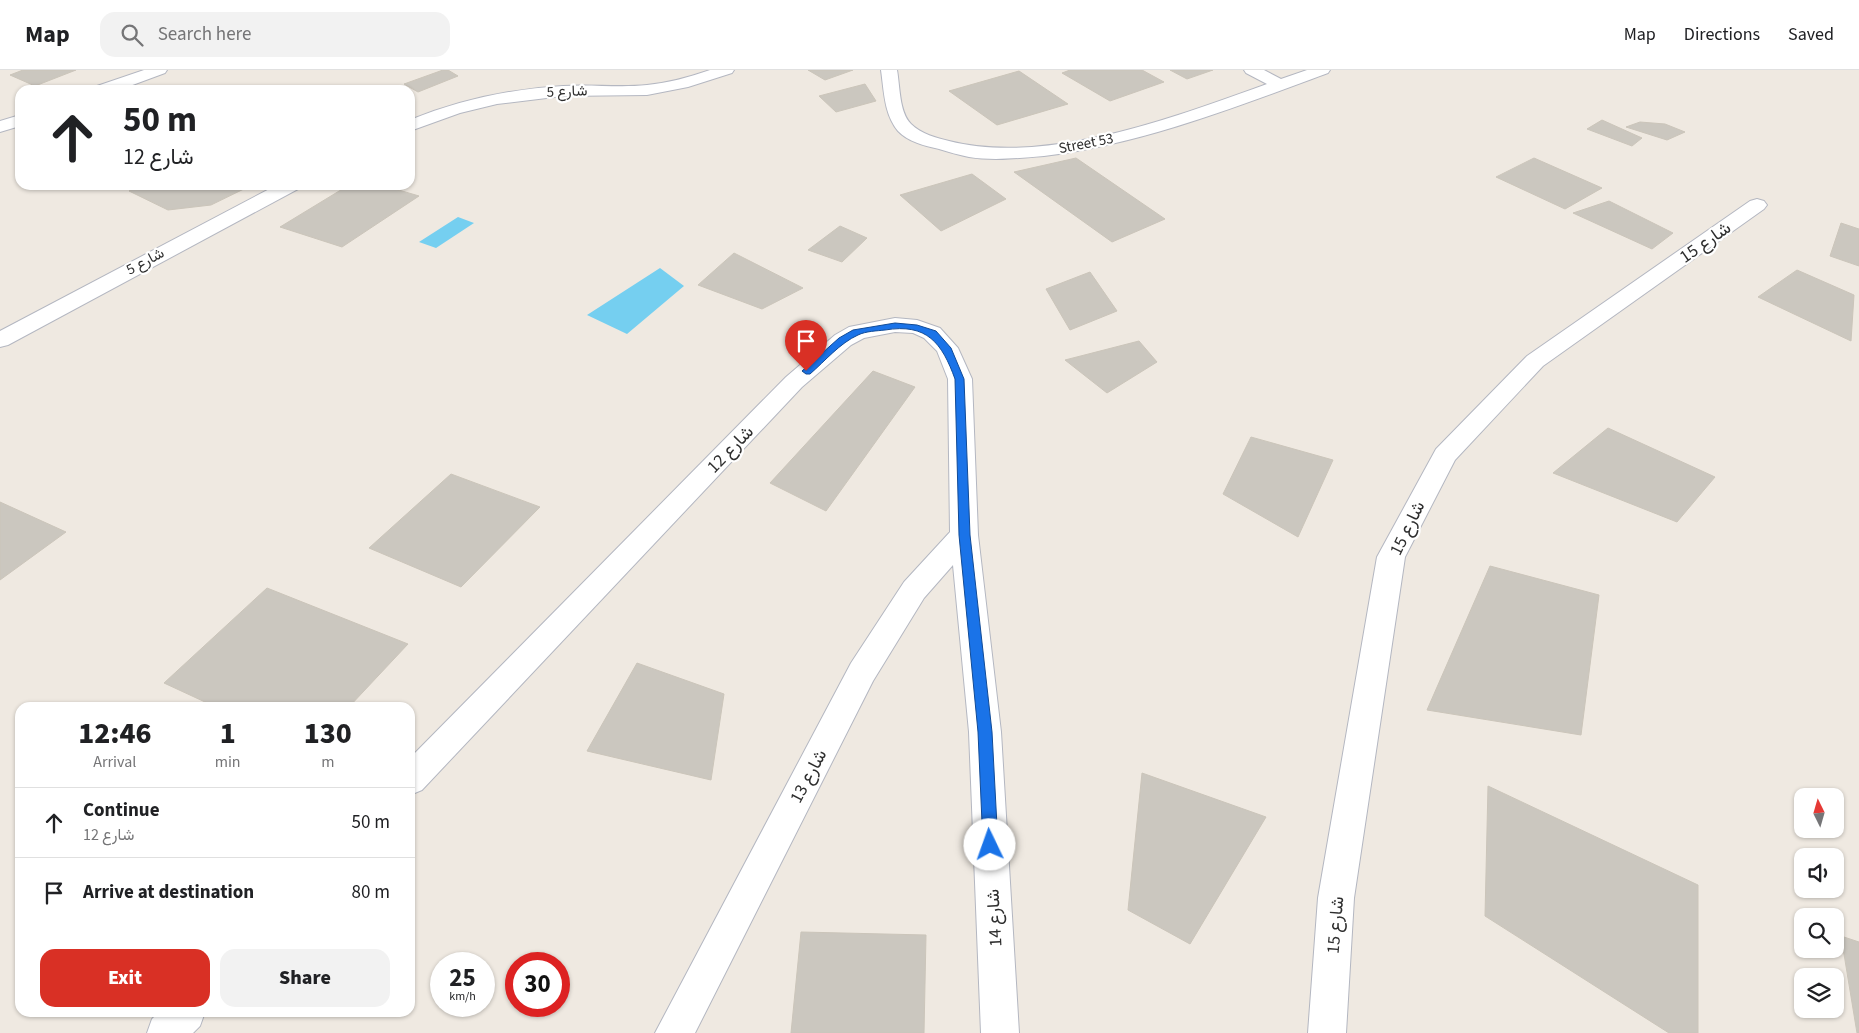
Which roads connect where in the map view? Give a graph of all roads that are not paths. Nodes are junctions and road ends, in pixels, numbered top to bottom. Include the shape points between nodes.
1 (159, 70) edge
2 (726, 70) edge
3 (889, 70) edge
4 (1252, 70) edge
5 (1322, 70) edge
6 (117, 85) edge
7 (1280, 85) junction
8 (15, 122) edge
9 (415, 124) edge
10 (0, 127) edge
11 (282, 190) edge
12 (1757, 205) dead end
13 (0, 340) edge
14 (964, 535) junction
15 (415, 775) edge
16 (181, 1017) edge
17 (166, 1033) edge
18 (674, 1033) edge
19 (1000, 1033) edge
20 (1327, 1033) edge

1 - 6 street
2 - 9 street, شارع 5 via 655,89 511,95 457,108
3 - 7 street, Street 53 via 894,105 904,127 910,132 940,146 1002,154 1070,147 1138,132
4 - 7 street
5 - 7 street, Street 53
8 - 10 street
11 - 13 street, شارع 5
12 - 20 street, شارع 15 via 1534,361 1445,455 1391,557 1336,898
14 - 15 street, شارع 12 via 960,379 947,348 932,333 917,327 895,325 857,332 794,382
14 - 18 street, شارع 13 via 914,590 862,672
14 - 19 street, شارع 14 via 985,732
16 - 17 street

